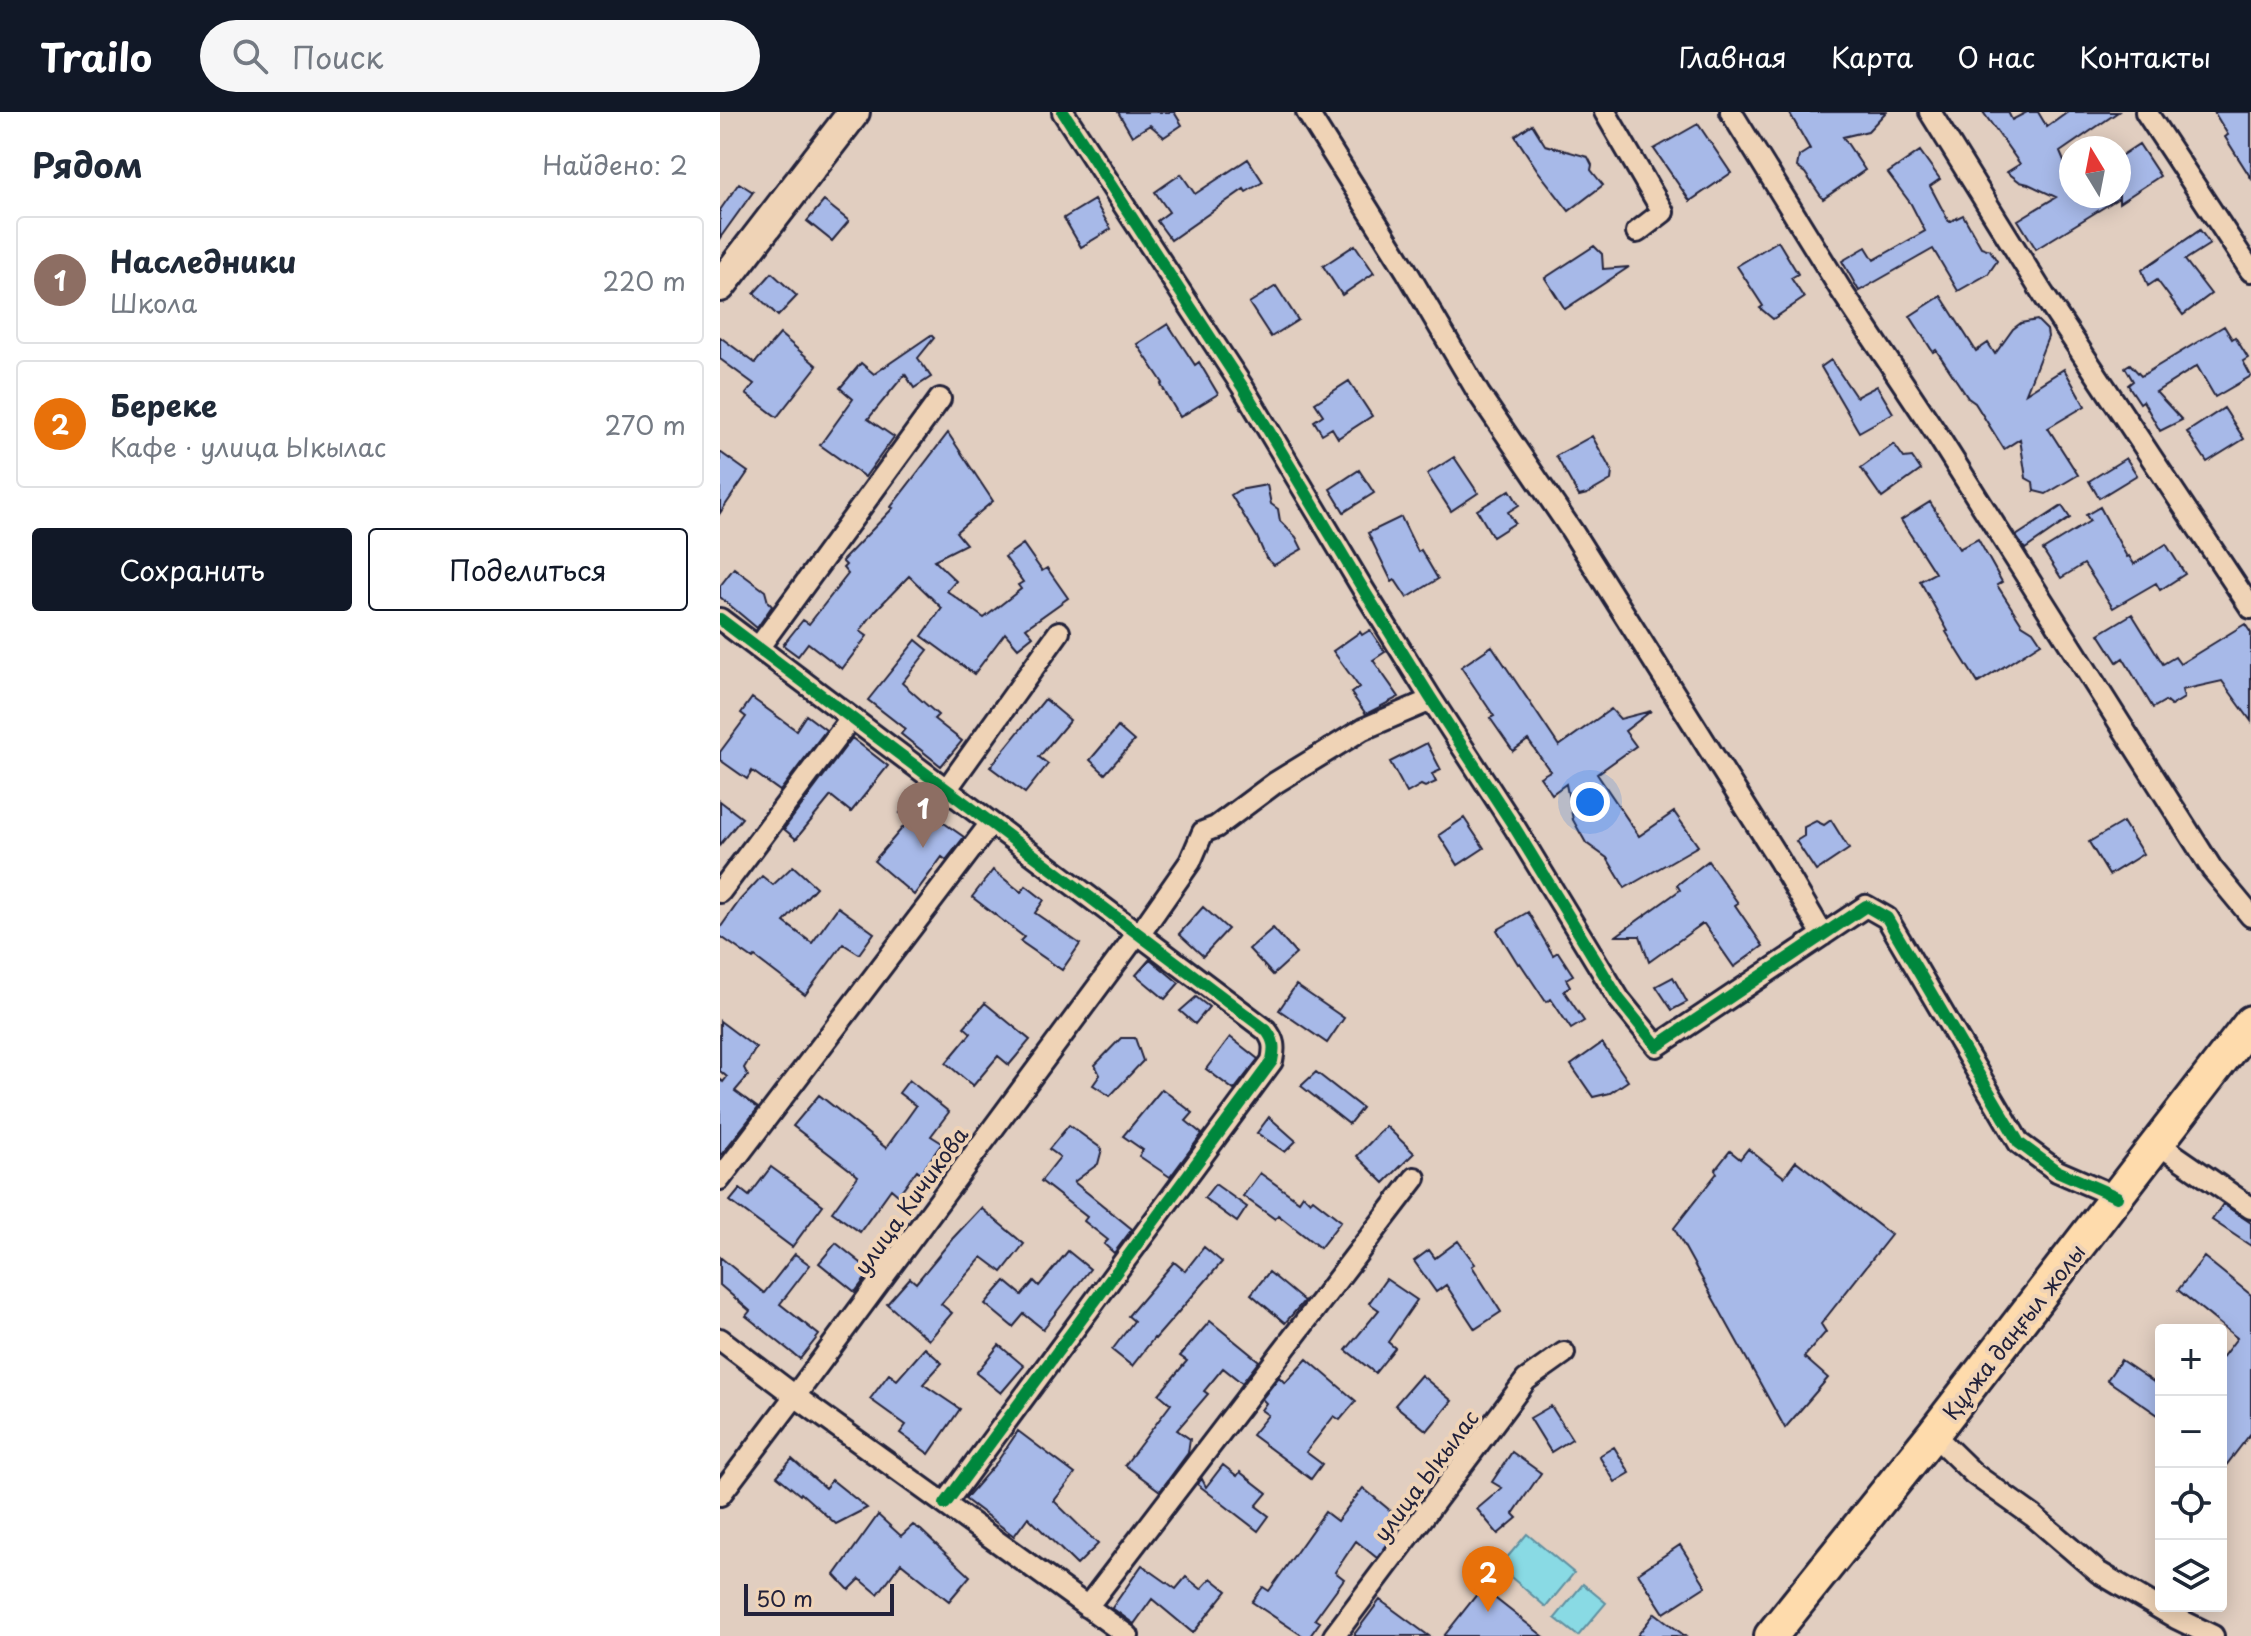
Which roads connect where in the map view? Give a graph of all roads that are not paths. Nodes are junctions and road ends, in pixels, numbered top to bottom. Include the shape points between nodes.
1 (854, 112) edge
2 (1063, 112) edge
3 (1307, 112) edge
4 (1605, 112) edge
5 (1731, 112) edge
6 (1930, 112) edge
7 (2146, 112) edge
8 (1637, 232) dead end
9 (2251, 271) edge
10 (720, 286) edge
11 (940, 399) dead end
12 (2251, 608) edge
13 (720, 619) edge
14 (1059, 632) dead end
15 (758, 648) junction
16 (1431, 700) junction
17 (851, 718) junction
18 (946, 790) junction
19 (991, 823) junction
20 (720, 892) edge
21 (2251, 916) edge
22 (1138, 934) junction
23 (1823, 935) junction
24 (2251, 1022) edge
25 (2157, 1143) junction
26 (1415, 1178) dead end
27 (720, 1179) edge
28 (2117, 1197) junction
29 (2251, 1208) edge
30 (720, 1339) edge
31 (1564, 1353) dead end
32 (795, 1396) junction
33 (1933, 1434) junction
34 (720, 1495) edge
35 (945, 1504) junction
36 (1087, 1607) junction
37 (1128, 1636) edge
38 (1334, 1636) edge
39 (1771, 1636) edge
40 (2213, 1636) edge

1 - 10 street
2 - 16 street via 1242,386
3 - 23 street via 1479,394 1572,531
4 - 8 street via 1663,212
5 - 21 street via 2212,869
6 - 12 street via 2043,294
7 - 9 street
11 - 15 street
13 - 15 street
14 - 18 street
15 - 17 street
16 - 22 street, улица Кичикова via 1363,729 1203,832 1190,862
16 - 23 street via 1619,999 1657,1046
17 - 18 street
17 - 20 street
18 - 19 street
19 - 22 street
19 - 27 street
22 - 32 street, улица Кичикова
22 - 35 street via 1266,1030 1275,1049 1272,1061
23 - 28 street via 1866,906 1887,918 2019,1143 2057,1171
24 - 25 main road, Құлжа даңғыл жолы
25 - 28 main road, Құлжа даңғыл жолы
25 - 29 street
26 - 36 street
28 - 33 main road, Құлжа даңғыл жолы
30 - 32 street
31 - 38 street, улица Ыкылас via 1526,1380
32 - 34 street, улица Кичикова
32 - 35 street
33 - 39 main road, Құлжа даңғыл жолы
33 - 40 street via 1974,1474 2098,1572
35 - 36 street
36 - 37 street

